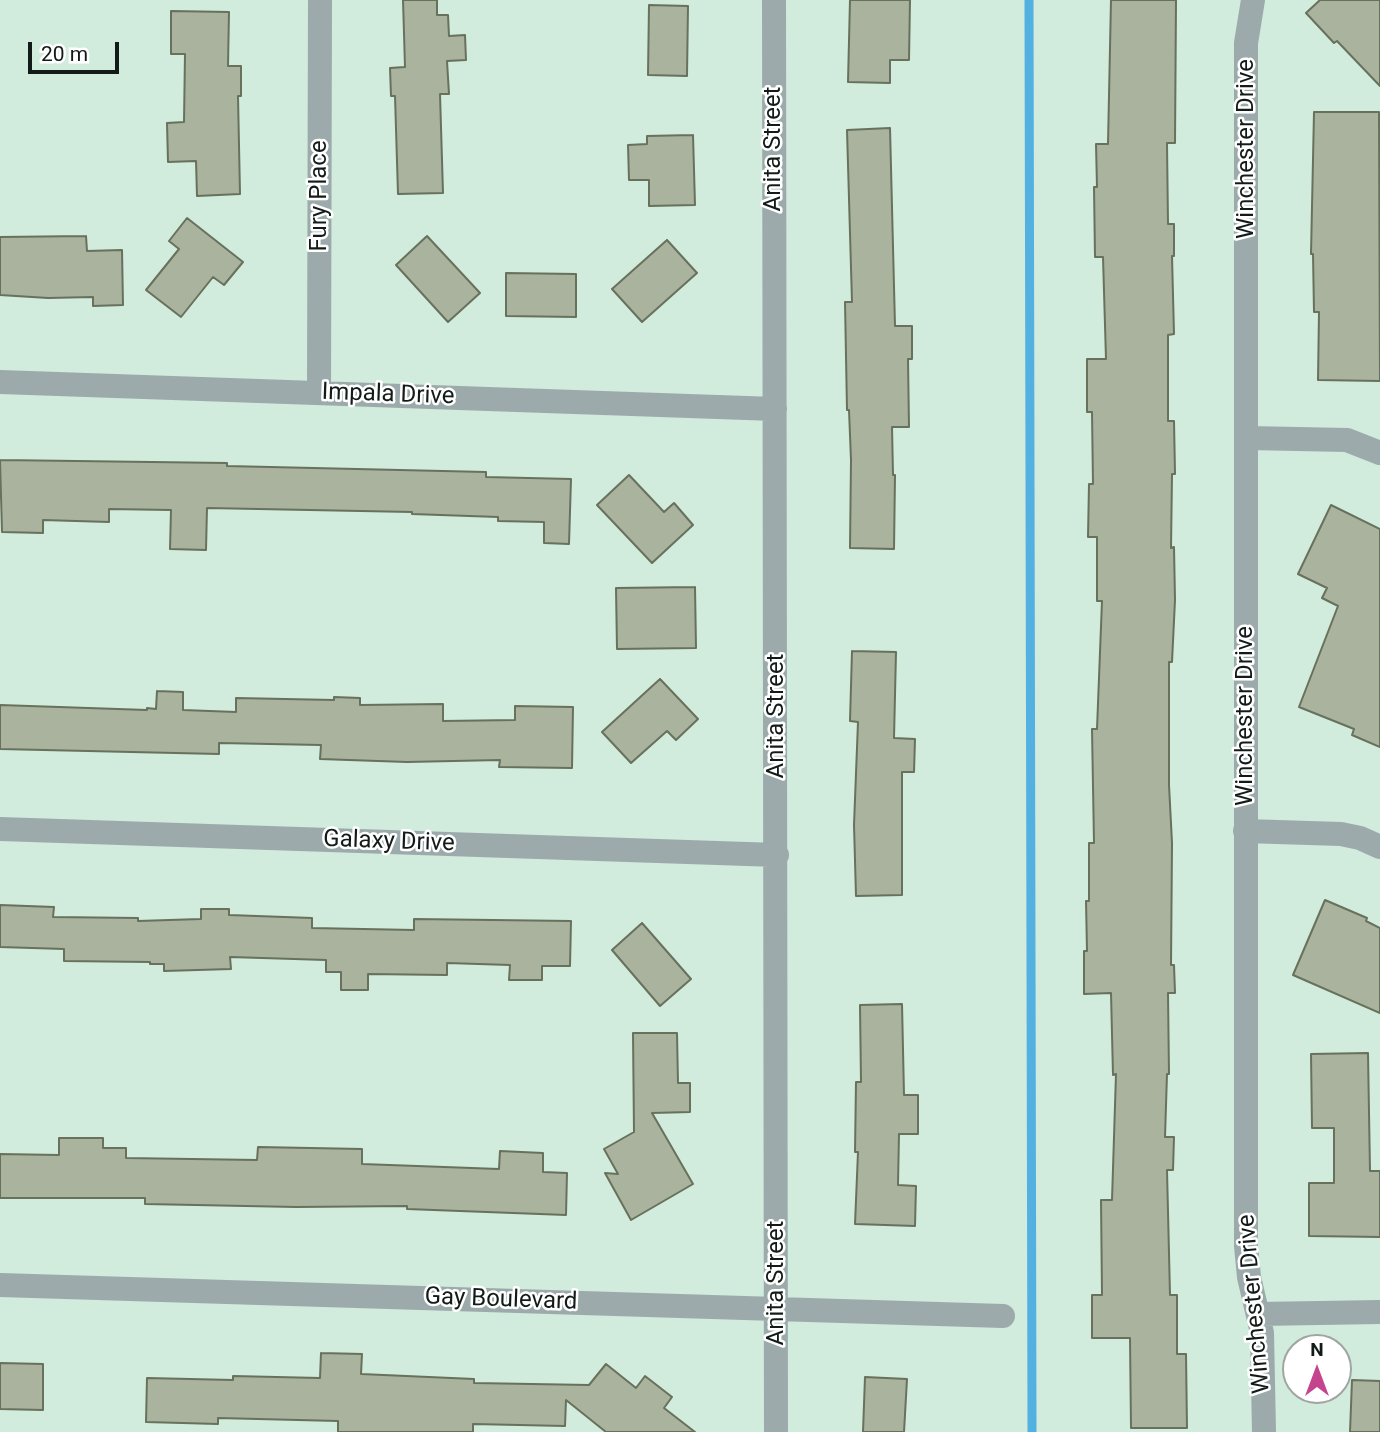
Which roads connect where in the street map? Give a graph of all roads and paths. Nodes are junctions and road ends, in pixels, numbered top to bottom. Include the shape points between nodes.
1 (320, 0) edge
2 (774, 0) edge
3 (1253, 0) edge
4 (0, 382) edge
5 (319, 393) junction
6 (775, 409) junction
7 (1248, 438) junction
8 (1380, 453) edge
9 (0, 829) edge
10 (1245, 831) junction
11 (1380, 847) edge
12 (777, 855) junction
13 (0, 1285) edge
14 (777, 1308) junction
15 (1380, 1312) edge
16 (1258, 1314) junction
17 (1003, 1316) dead end
18 (776, 1432) edge
19 (1264, 1432) edge

1 - 5 street, Fury Place
2 - 6 street, Anita Street
3 - 7 street, Winchester Drive via 1247,43
4 - 5 street, Impala Drive
5 - 6 street, Impala Drive
6 - 12 street, Anita Street
7 - 8 street via 1347,440
7 - 10 street, Winchester Drive
9 - 12 street, Galaxy Drive
10 - 11 street via 1341,834
10 - 16 street, Winchester Drive via 1246,1247
12 - 14 street, Anita Street
13 - 14 street, Gay Boulevard
14 - 17 street, Gay Boulevard
14 - 18 street, Anita Street
15 - 16 street
16 - 19 street, Winchester Drive

